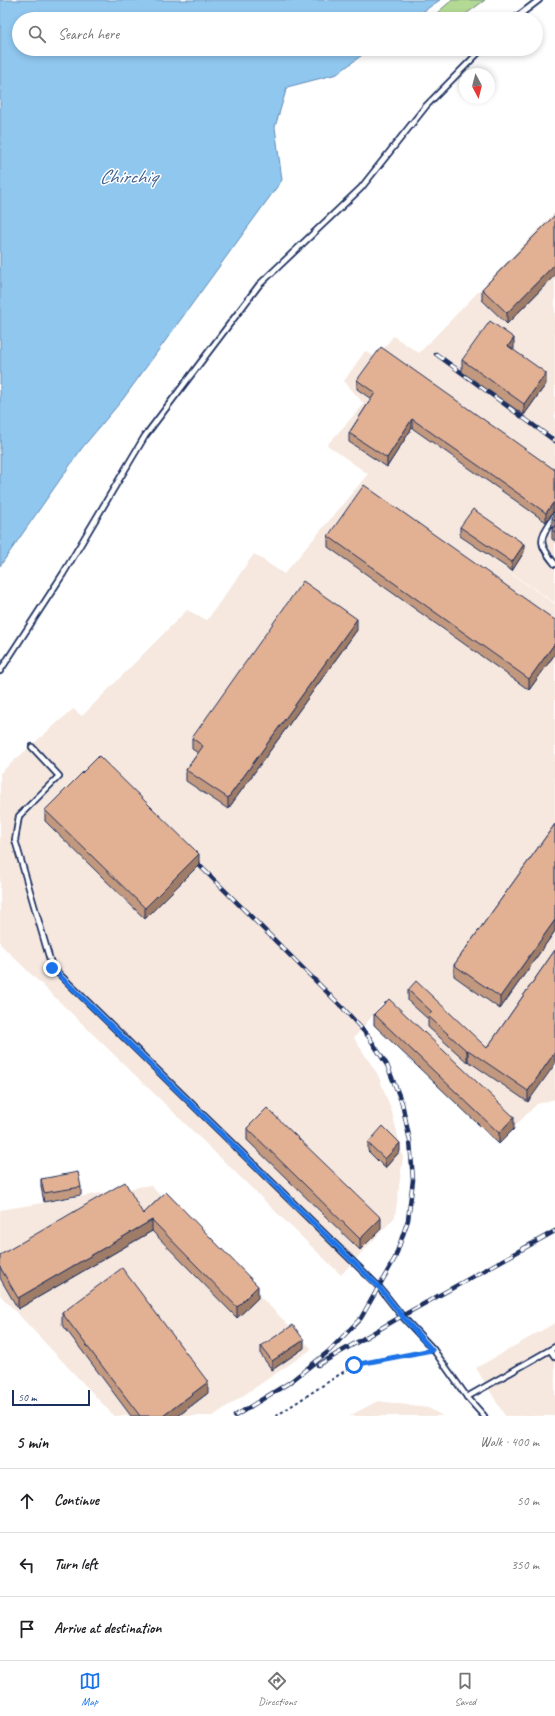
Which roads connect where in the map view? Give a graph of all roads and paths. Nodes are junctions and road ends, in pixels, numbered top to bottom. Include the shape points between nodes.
1 (539, 0) edge
2 (523, 12) edge
3 (475, 56) edge
4 (555, 515) edge
5 (555, 564) edge
6 (0, 671) edge
7 (32, 747) dead end
8 (555, 1347) edge
9 (432, 1350) junction
10 (550, 1350) junction
11 (555, 1357) edge
12 (467, 1397) junction
13 (276, 1416) edge
14 (484, 1416) edge

1 - 2 lane
3 - 6 lane via 426,106 361,188 259,285 145,436 64,574
4 - 5 lane via 542,540 542,547
7 - 9 lane via 59,776 19,816 15,840 52,968 379,1287
8 - 10 lane
9 - 12 lane
9 - 13 path via 354,1365
10 - 11 lane
10 - 12 lane
12 - 14 lane

